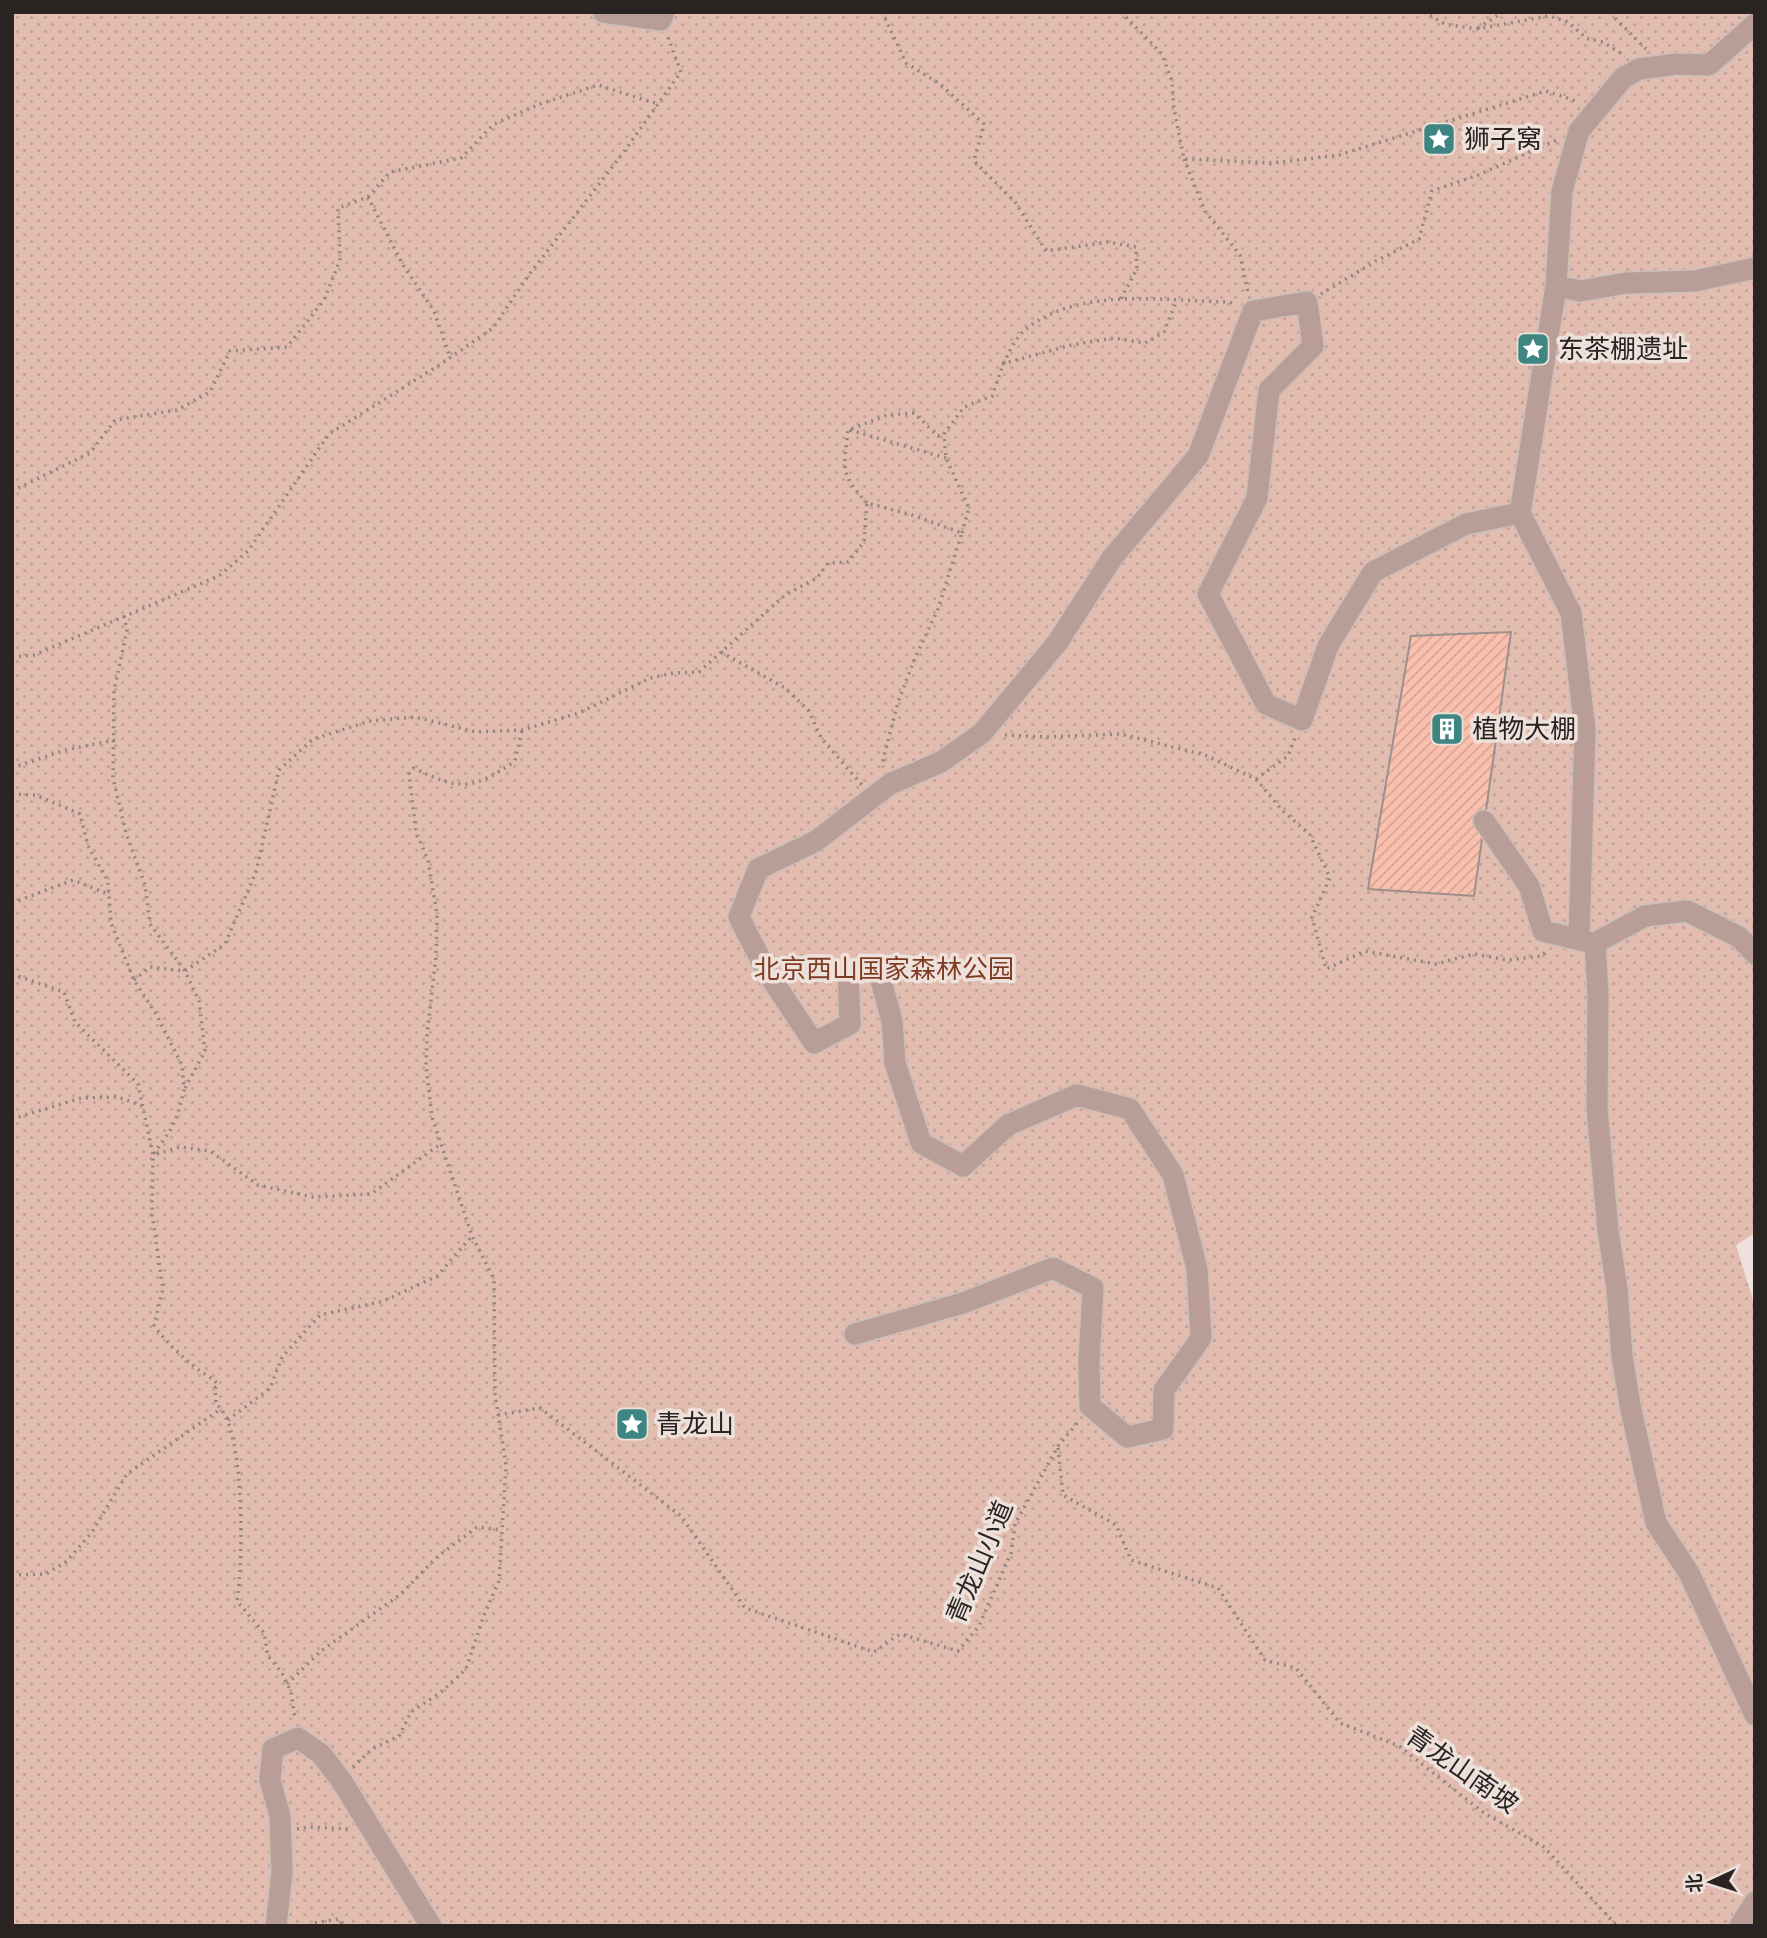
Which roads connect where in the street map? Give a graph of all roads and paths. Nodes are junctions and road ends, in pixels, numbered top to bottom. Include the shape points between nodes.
1 (603, 12) edge
2 (881, 12) edge
3 (1121, 12) edge
4 (1424, 12) edge
5 (1503, 12) edge
6 (1612, 12) edge
7 (662, 16) edge
8 (1755, 24) edge
9 (1476, 29) junction
10 (1663, 66) junction
11 (1639, 69) junction
12 (657, 104) junction
13 (1598, 108) junction
14 (1579, 131) junction
15 (1184, 159) junction
16 (368, 197) junction
17 (1755, 268) edge
18 (1556, 286) junction
19 (1120, 300) junction
20 (1176, 302) junction
21 (1307, 302) junction
22 (1253, 311) junction
23 (450, 357) junction
24 (1002, 364) junction
25 (848, 430) junction
26 (944, 434) junction
27 (946, 458) junction
28 (12, 491) edge
29 (867, 503) junction
30 (1520, 513) junction
31 (962, 533) junction
32 (124, 616) junction
33 (721, 652) junction
34 (12, 657) edge
35 (1302, 720) junction
36 (522, 730) junction
37 (982, 733) junction
38 (115, 740) junction
39 (12, 768) edge
40 (1256, 779) junction
41 (881, 791) junction
42 (12, 794) edge
43 (1484, 821) dead end
44 (109, 894) junction
45 (12, 903) edge
46 (1558, 934) junction
47 (1587, 941) junction
48 (1755, 954) edge
49 (185, 971) junction
50 (12, 974) edge
51 (22, 976) junction
52 (134, 980) junction
53 (12, 981) edge
54 (184, 1091) junction
55 (143, 1107) junction
56 (12, 1119) edge
57 (442, 1143) junction
58 (153, 1155) junction
59 (472, 1236) junction
60 (855, 1334) dead end
61 (1090, 1406) junction
62 (222, 1408) junction
63 (498, 1415) junction
64 (228, 1420) junction
65 (1058, 1446) junction
66 (502, 1530) junction
67 (12, 1575) edge
68 (287, 1684) junction
69 (1755, 1716) edge
70 (298, 1738) junction
71 (341, 1780) junction
72 (372, 1829) junction
73 (281, 1844) junction
74 (1755, 1902) edge
75 (276, 1926) edge
76 (309, 1926) edge
77 (345, 1926) edge
78 (431, 1926) edge
79 (1617, 1926) edge
80 (1740, 1926) edge

1 - 7 lane
2 - 19 path via 906,63 940,84 984,124 974,161 1015,202 1046,251 1108,242 1136,247 1137,269
3 - 15 path via 1162,54 1172,81
4 - 9 path via 1445,24
5 - 9 path
6 - 10 path
7 - 12 path via 681,72
8 - 10 lane via 1709,65
9 - 11 path via 1549,16 1568,22 1586,38 1603,41
10 - 11 lane
11 - 13 lane via 1623,78
12 - 16 path via 598,85 494,124 461,158 390,172
12 - 23 path via 493,328
13 - 14 lane
13 - 15 path via 1546,91 1339,155 1273,163
14 - 18 lane via 1562,191
14 - 21 path via 1432,191 1419,239
15 - 22 path via 1205,211 1240,255
16 - 23 path via 403,265 434,311
16 - 28 path via 338,208 340,260 324,300 287,347 230,351 210,391 177,410 115,420 90,453
17 - 18 lane via 1695,281 1626,283 1580,291
18 - 30 lane
19 - 20 path
19 - 24 path via 1060,310 1024,330
20 - 22 path via 1229,302
20 - 24 path via 1164,332 1145,343 1114,338
21 - 22 lane
21 - 35 lane via 1312,346 1269,390 1257,498 1208,594 1266,704
22 - 37 lane via 1198,456 1112,558 1057,643
23 - 32 path via 329,435 248,551 219,576
24 - 26 path via 992,396 964,407
25 - 26 path via 887,415 914,413 938,436
25 - 27 path
25 - 29 path via 844,470
26 - 27 path
27 - 31 path via 969,509
29 - 31 path
29 - 33 path via 864,542 848,562 828,563 817,578 785,595
30 - 35 lane via 1466,524 1373,572 1328,646
30 - 47 lane via 1571,613 1585,729
31 - 41 path via 938,609 898,702 882,764
32 - 34 path via 34,655
32 - 38 path via 127,630 114,691
33 - 36 path via 699,672 650,678 579,713
33 - 41 path via 785,688 808,711 821,738
35 - 40 path via 1289,756
36 - 49 path via 476,732 415,718 370,720 313,739 278,770 256,872 225,944
36 - 57 path via 515,761 490,779 469,786 438,780 414,768 409,773 416,832 428,860 437,914 426,1065 432,1117
37 - 40 path via 1045,737 1121,734 1205,755
37 - 41 lane via 941,762
38 - 39 path
38 - 49 path via 113,778 145,884 150,924
40 - 46 path via 1310,835 1330,878 1312,917 1326,969 1365,951 1436,964 1474,954 1507,960 1542,956
41 - 61 lane via 816,841 758,869 739,917 767,972 814,1043 850,1024 848,972 877,966 892,1021 895,1063 921,1143 963,1166 1008,1125 1077,1095 1130,1110 1173,1175 1197,1269 1201,1338 1164,1390 1163,1429 1127,1437
42 - 44 path via 36,795 80,814
43 - 46 lane via 1529,886 1543,931
44 - 45 path via 73,880
44 - 52 path via 111,923
46 - 47 lane
47 - 48 lane via 1646,916 1687,911 1738,937
47 - 69 lane via 1598,994 1597,1109 1630,1405 1656,1523 1689,1573
49 - 52 path via 150,967
49 - 54 path via 199,1001 205,1051
50 - 51 path
51 - 53 path
51 - 55 path via 64,992 75,1022 138,1084
52 - 54 path via 182,1065
54 - 58 path via 170,1131
55 - 56 path via 118,1097 81,1098
55 - 58 path
57 - 58 path via 371,1194 313,1197 258,1185 210,1151 180,1147
57 - 59 path
58 - 62 path via 152,1214 163,1289 154,1325 197,1369 217,1381 216,1404
59 - 63 path via 494,1279
59 - 64 path via 437,1276 384,1301 320,1315 282,1357 270,1388
60 - 61 lane via 963,1303 1053,1268 1093,1288
61 - 65 path, 青龙山小道
62 - 64 path
62 - 67 path via 127,1474 92,1532 67,1561 46,1574
63 - 65 path, 青龙山小道 via 540,1408 681,1516 745,1608 874,1652 900,1634 958,1651 979,1626 1011,1553 1014,1524
63 - 66 path via 506,1465
64 - 68 path via 238,1469 242,1560 237,1601 264,1633 268,1656
65 - 79 path, 青龙山南坡 via 1063,1495 1116,1525 1131,1560 1218,1588 1265,1660 1296,1668 1340,1723 1399,1746 1484,1813 1544,1847
66 - 68 path via 477,1527 436,1558 401,1594 321,1651
66 - 71 path via 499,1581 466,1669 411,1712 399,1736 372,1749
68 - 70 path
70 - 71 lane via 321,1754
70 - 73 lane via 272,1749 270,1780 280,1815
71 - 72 lane
72 - 73 path via 307,1827 293,1831
72 - 78 lane
73 - 75 lane
74 - 80 lane
76 - 77 path via 339,1919

